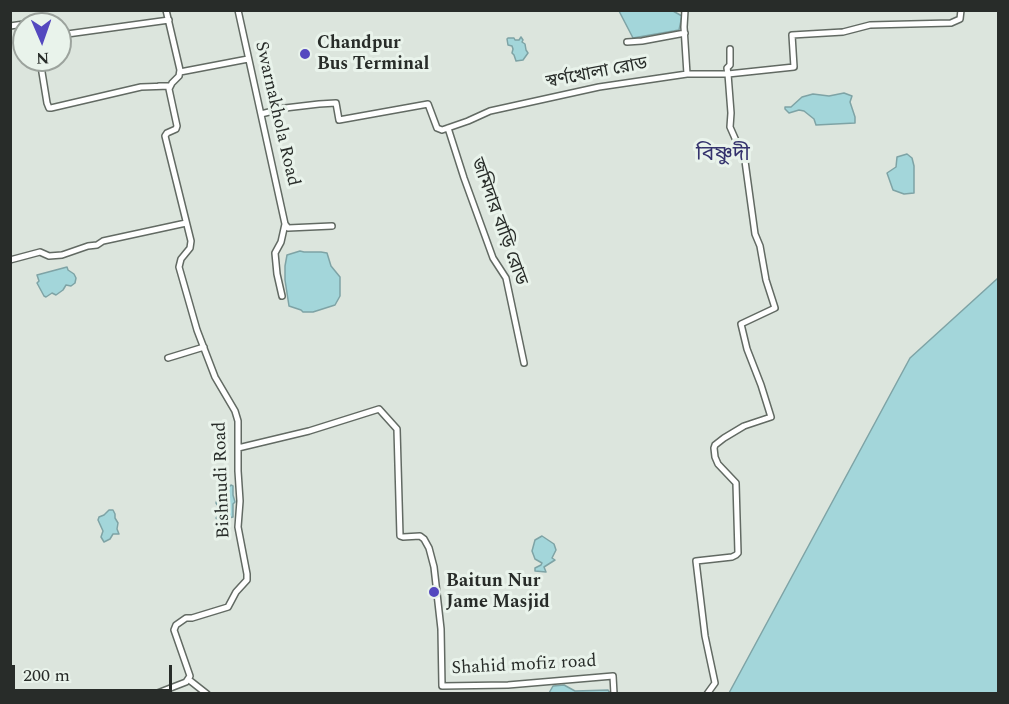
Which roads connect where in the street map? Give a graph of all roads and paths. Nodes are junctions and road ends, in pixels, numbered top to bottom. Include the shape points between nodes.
1 (166, 10) edge
2 (238, 10) edge
3 (685, 10) edge
4 (962, 10) edge
5 (169, 20) junction
6 (72, 33) edge
7 (685, 33) junction
8 (627, 42) dead end
9 (730, 49) dead end
10 (248, 59) junction
11 (42, 72) edge
12 (180, 72) junction
13 (687, 74) junction
14 (728, 74) junction
15 (159, 86) dead end
16 (170, 86) junction
17 (261, 114) junction
18 (448, 128) junction
19 (186, 223) junction
20 (285, 224) junction
21 (332, 226) dead end
22 (10, 260) edge
23 (282, 296) dead end
24 (204, 347) junction
25 (168, 358) dead end
26 (524, 363) dead end
27 (238, 448) junction
28 (188, 679) junction
29 (442, 686) junction
30 (155, 693) edge
31 (207, 693) edge
32 (442, 693) edge
33 (614, 693) edge
34 (707, 693) edge

1 - 5 street
2 - 10 street, Swarnakhola Road
3 - 7 street
4 - 14 street, স্বর্ণখোলা রোড via 960,19 951,23 870,24 843,32 792,35 794,67
5 - 6 street
5 - 12 street
7 - 8 street
7 - 13 street
9 - 14 street
10 - 12 street
10 - 17 street, Swarnakhola Road
11 - 16 street via 49,108 141,87
12 - 16 street
13 - 14 street, স্বর্ণখোলা রোড
13 - 18 street, স্বর্ণখোলা রোড via 599,87 490,111
14 - 34 street via 730,127 744,161 755,234 775,308 741,324 771,417 744,426 714,448 718,464 736,483 738,553 696,561 715,683
15 - 16 street
16 - 19 street, Bishnudi Road via 177,126 165,136
17 - 18 street via 336,103 339,120 429,104 437,128
17 - 20 street, Swarnakhola Road
18 - 26 street, জমিদার বাড়ি রোড via 493,258 506,278
19 - 22 street via 103,241 62,255 40,252
19 - 24 street, Bishnudi Road via 191,246 180,259 179,267
20 - 21 street via 288,228
20 - 23 street via 275,253
24 - 25 street
24 - 27 street, Bishnudi Road via 215,377 235,411
27 - 28 street, Bishnudi Road via 238,527 247,580 228,607 186,618 174,627
27 - 29 street, Shahid mofiz road via 380,409 397,429 400,536 424,538 434,567
28 - 30 street
28 - 31 street
29 - 32 street
29 - 33 street, Shahid mofiz road via 533,684 613,676

